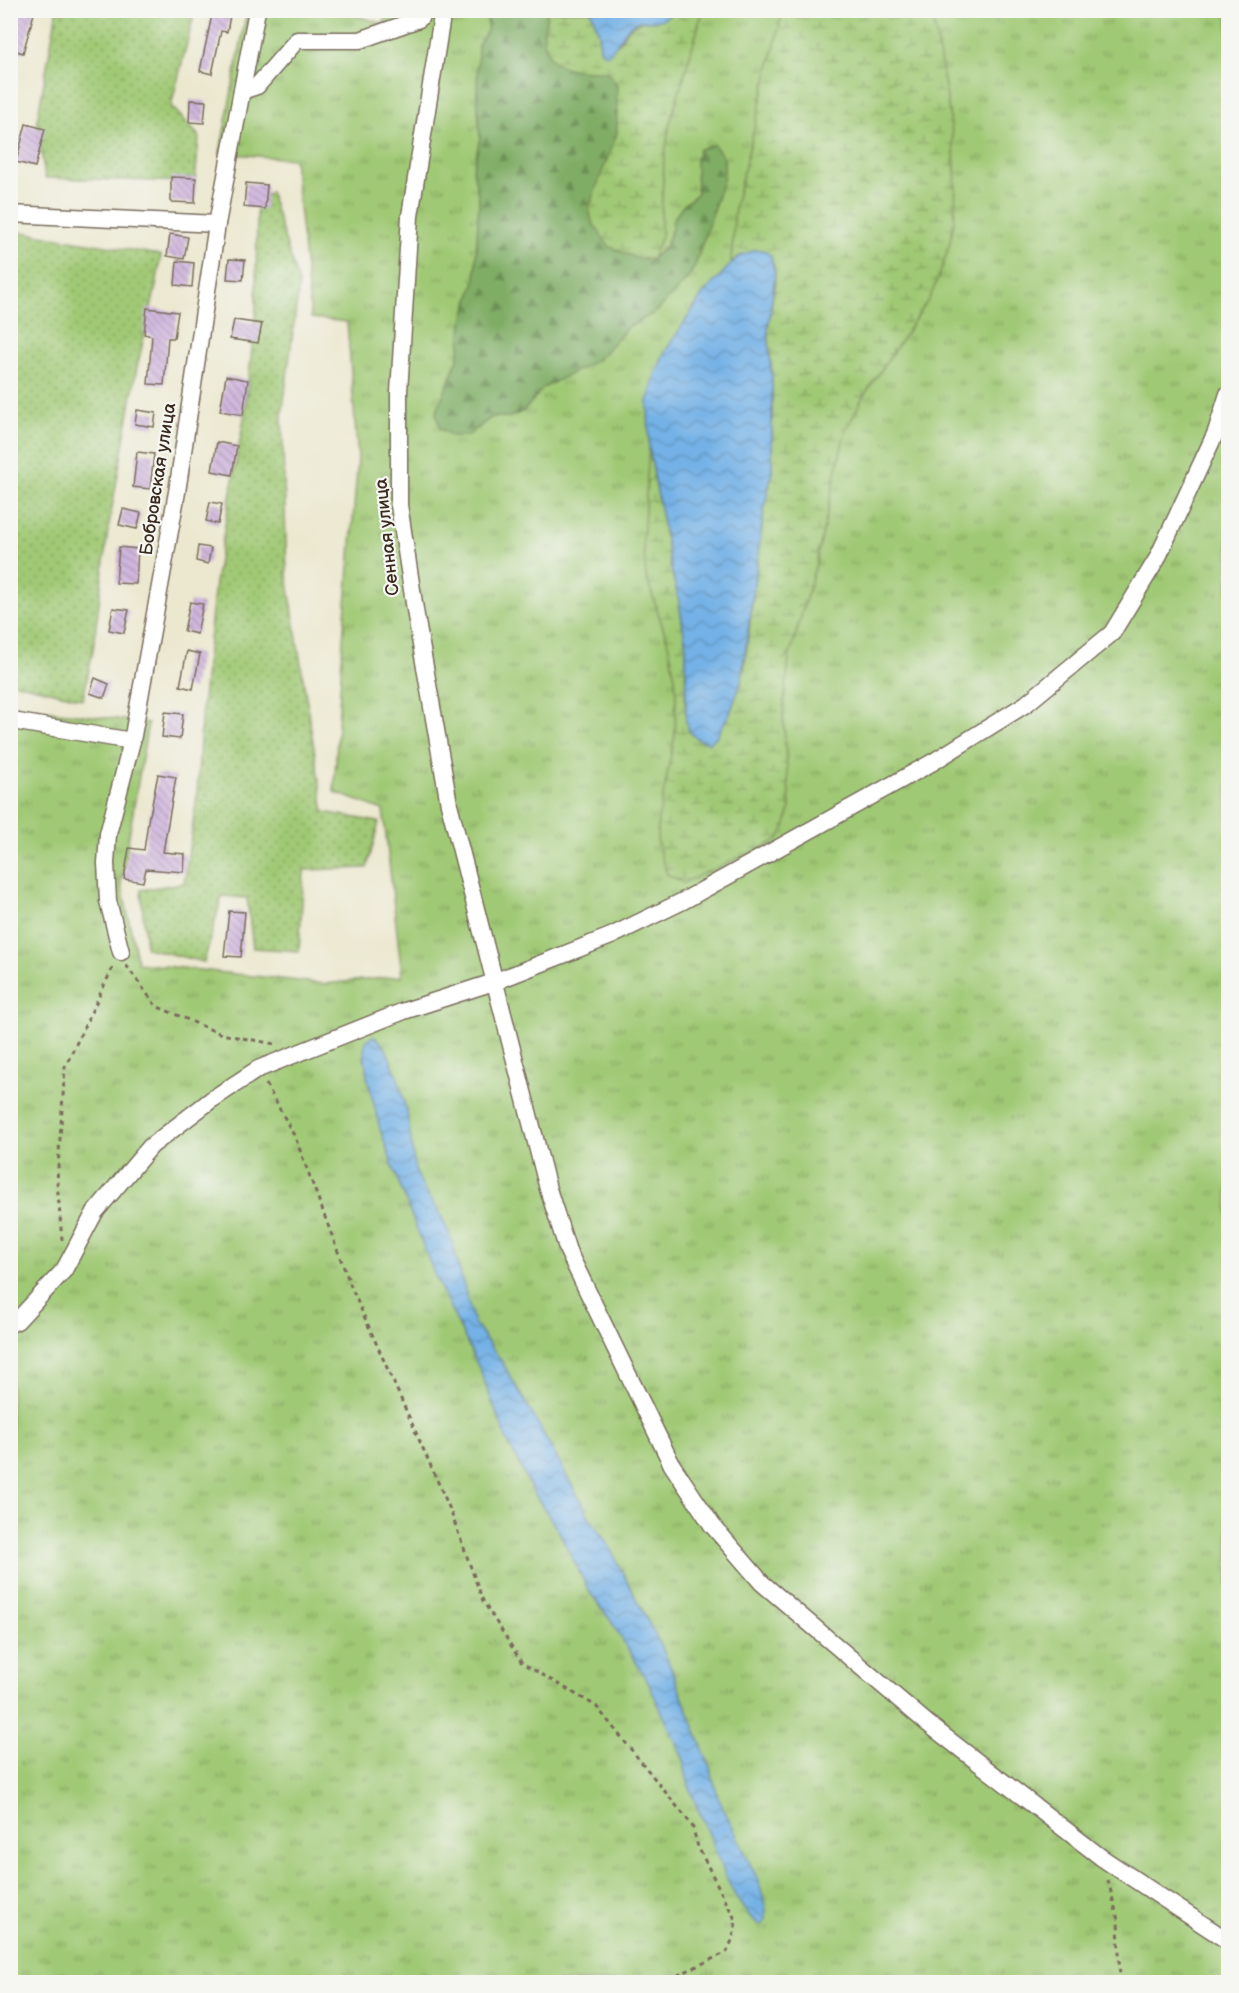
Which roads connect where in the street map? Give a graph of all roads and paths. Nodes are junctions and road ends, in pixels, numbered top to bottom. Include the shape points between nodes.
1 (257, 10) edge
2 (426, 10) edge
3 (443, 10) edge
4 (242, 92) junction
5 (10, 214) edge
6 (217, 224) junction
7 (1228, 394) edge
8 (10, 719) edge
9 (132, 741) junction
10 (121, 952) junction
11 (494, 982) junction
12 (306, 1050) junction
13 (258, 1069) junction
14 (64, 1270) junction
15 (10, 1324) edge
16 (1102, 1858) junction
17 (1228, 1941) edge
18 (666, 1983) edge
19 (1120, 1983) edge

1 - 4 street, Бобровская улица
2 - 4 street via 419,19 360,40 297,40 257,86
3 - 11 street, Сенная улица via 410,216 399,392 399,505 449,804
4 - 6 street, Бобровская улица
5 - 6 street
6 - 9 street, Бобровская улица via 177,492
7 - 11 street via 1216,432 1157,559 1112,633 1026,704 933,762 683,901 611,936
8 - 9 street
9 - 10 street, Бобровская улица via 108,834 106,863 108,901
10 - 12 path via 156,1006 221,1034
10 - 14 path via 65,1066 57,1181
11 - 12 street via 404,1011
11 - 16 street, Сенная улица via 568,1251 672,1465 712,1525 762,1582 788,1605 927,1723
12 - 13 street
13 - 14 street via 151,1146 95,1212
13 - 18 path via 294,1137 352,1289 449,1508 483,1600 522,1663 596,1706 692,1825 698,1847 736,1921 727,1952
14 - 15 street
16 - 17 street, Сенная улица
16 - 19 path via 1118,1920

